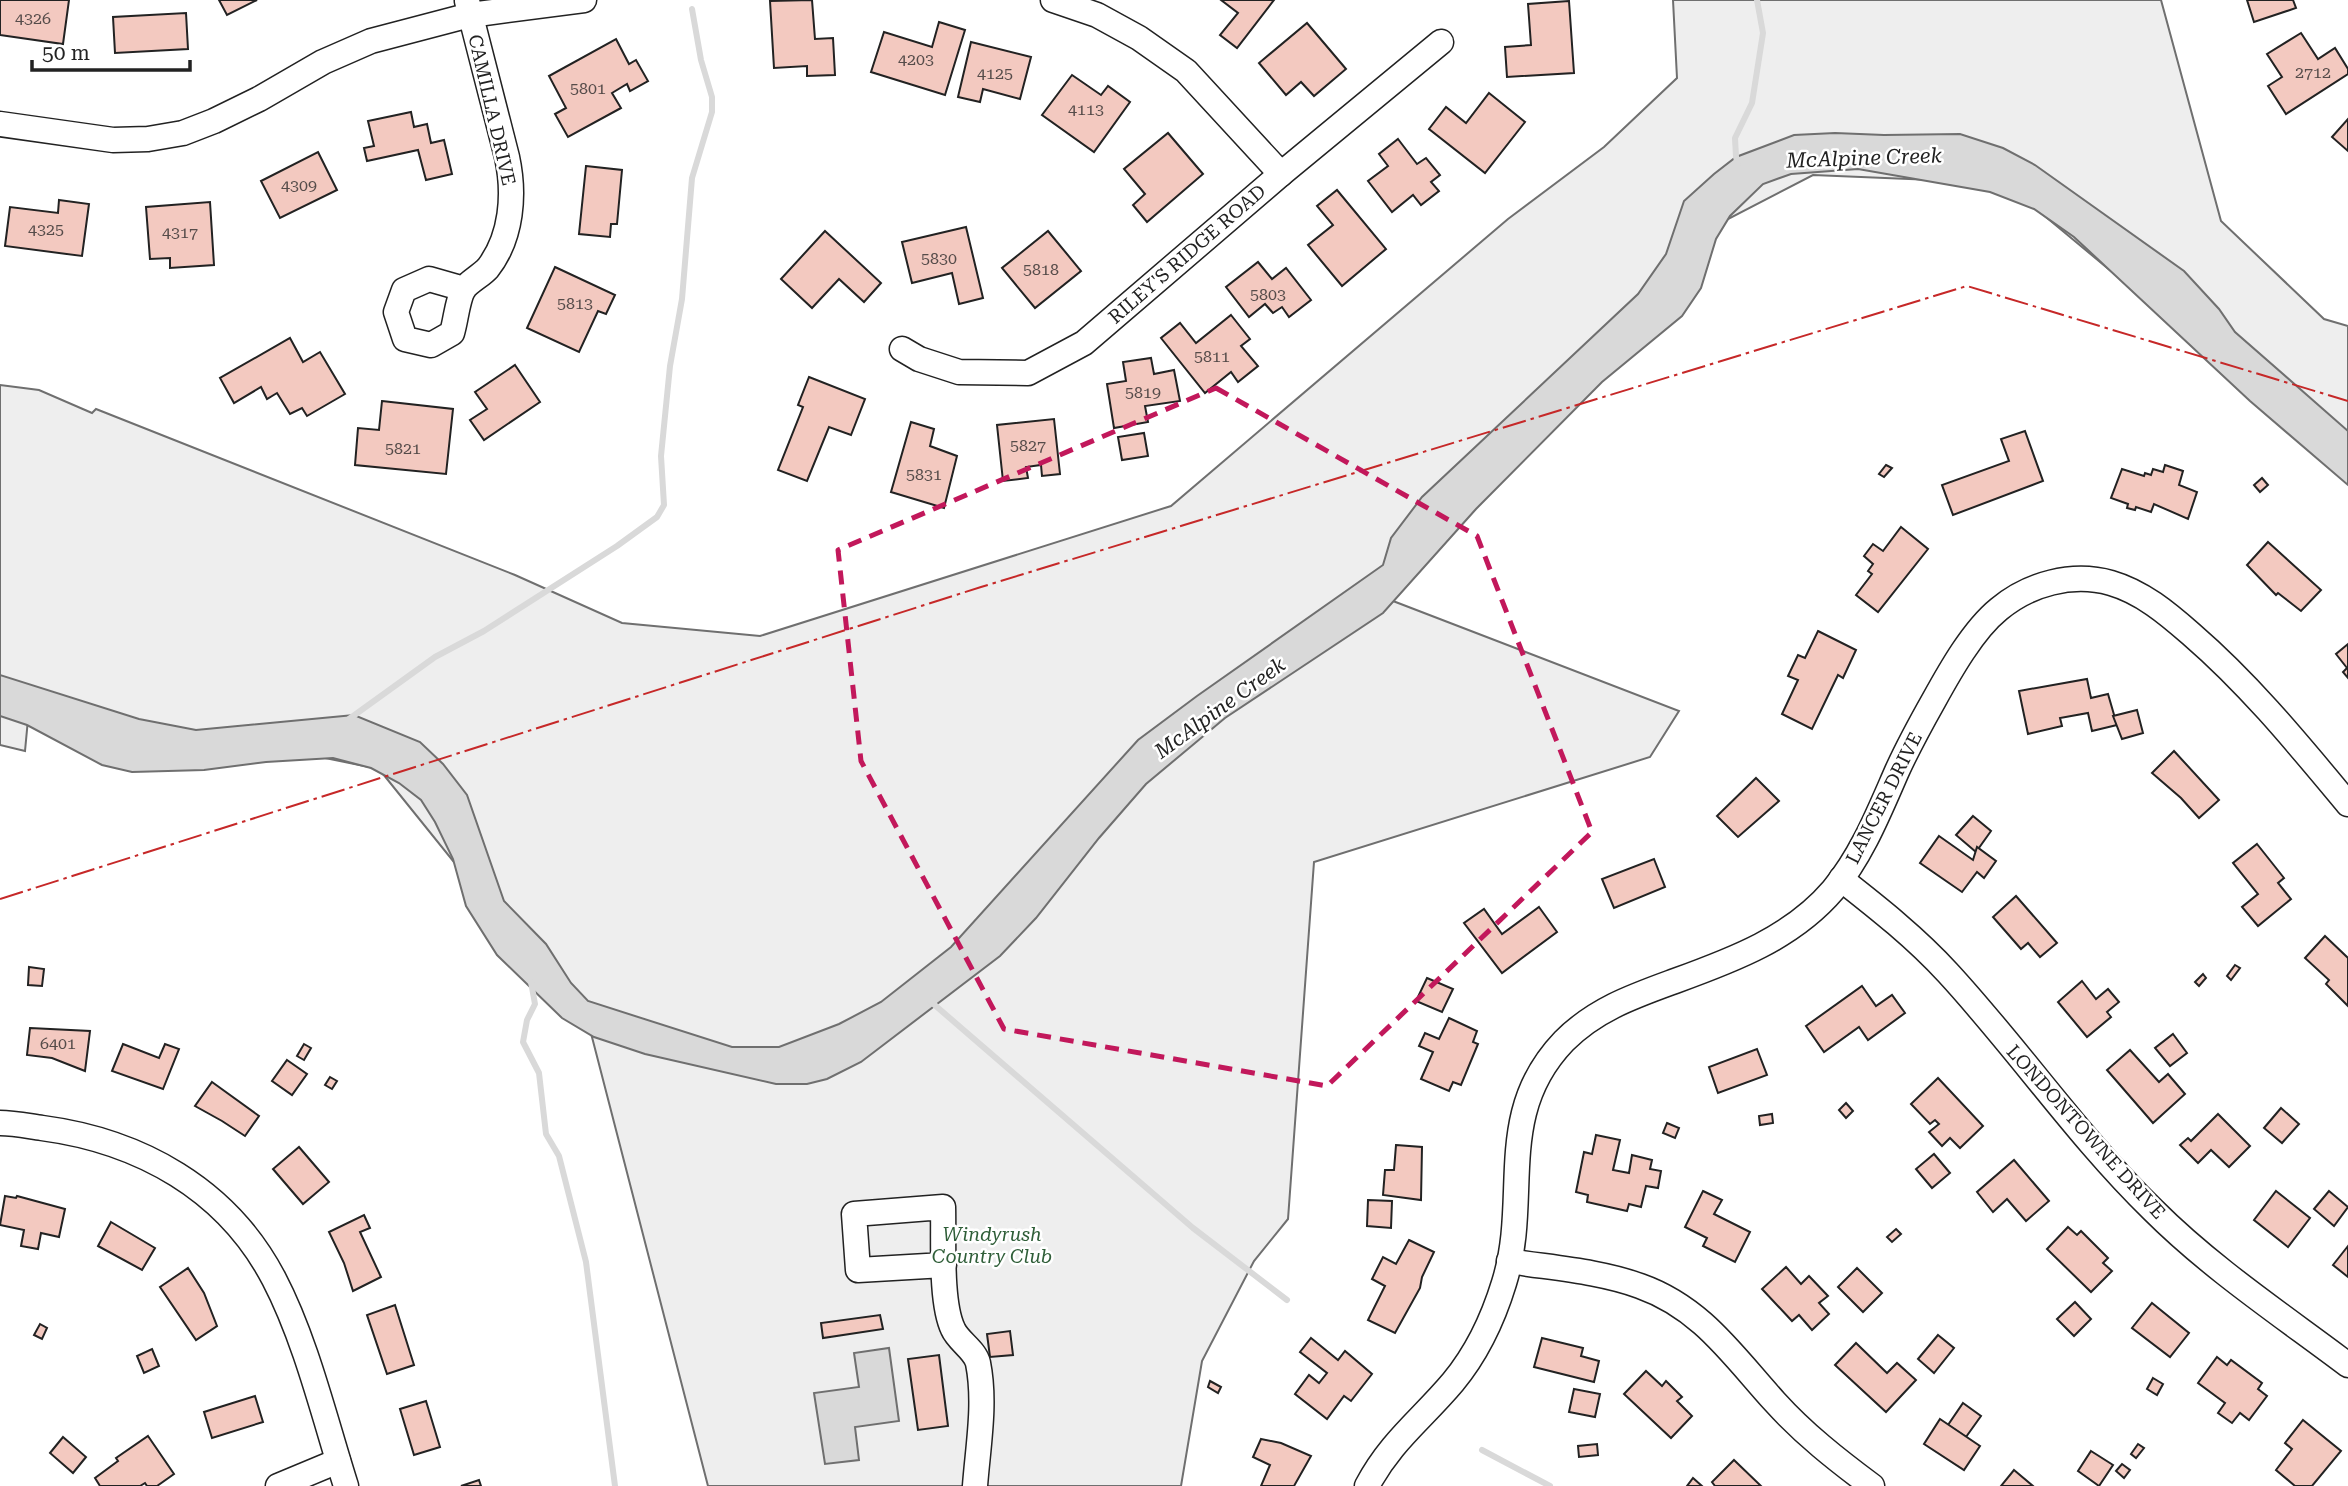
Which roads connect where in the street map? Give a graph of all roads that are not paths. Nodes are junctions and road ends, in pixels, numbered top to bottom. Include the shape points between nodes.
1 (584, 0) edge
2 (1054, 0) edge
3 (469, 8) edge
4 (1441, 42) dead end
5 (0, 124) edge
6 (1281, 174) junction
7 (464, 289) dead end
8 (902, 349) dead end
9 (2348, 804) edge
10 (1841, 879) junction
11 (0, 1123) edge
12 (1509, 1261) junction
13 (944, 1265) dead end
14 (2348, 1365) edge
15 (338, 1461) junction
16 (278, 1486) edge
17 (346, 1486) edge
18 (975, 1486) edge
19 (1367, 1486) edge
20 (1871, 1486) edge

1 - 3 street
2 - 6 street via 1097,15 1186,71
3 - 5 street via 371,41 214,121 183,132 113,140
3 - 7 street, CAMILLA DRIVE via 512,180 504,239 488,267
4 - 6 street, RILEY'S RIDGE ROAD
6 - 8 street, RILEY'S RIDGE ROAD via 1084,343 1028,373 959,372
9 - 10 street, LANCER DRIVE via 2264,704 2169,615 2109,582 2067,579 2021,593 1989,618 1934,699 1871,830
10 - 12 street, LANCER DRIVE via 1819,904 1751,952 1623,1000 1585,1022 1563,1042 1534,1083 1523,1112
10 - 14 street, LONDONTOWNE DRIVE via 1949,974 2154,1211
11 - 15 street via 75,1132 114,1143 187,1180 233,1221 257,1251 286,1303
12 - 19 street, LANCER DRIVE via 1491,1319 1468,1362 1401,1435
12 - 20 street via 1613,1279 1684,1308 1732,1350 1800,1428
13 - 18 street via 953,1329 977,1360 981,1400
15 - 16 street
15 - 17 street

